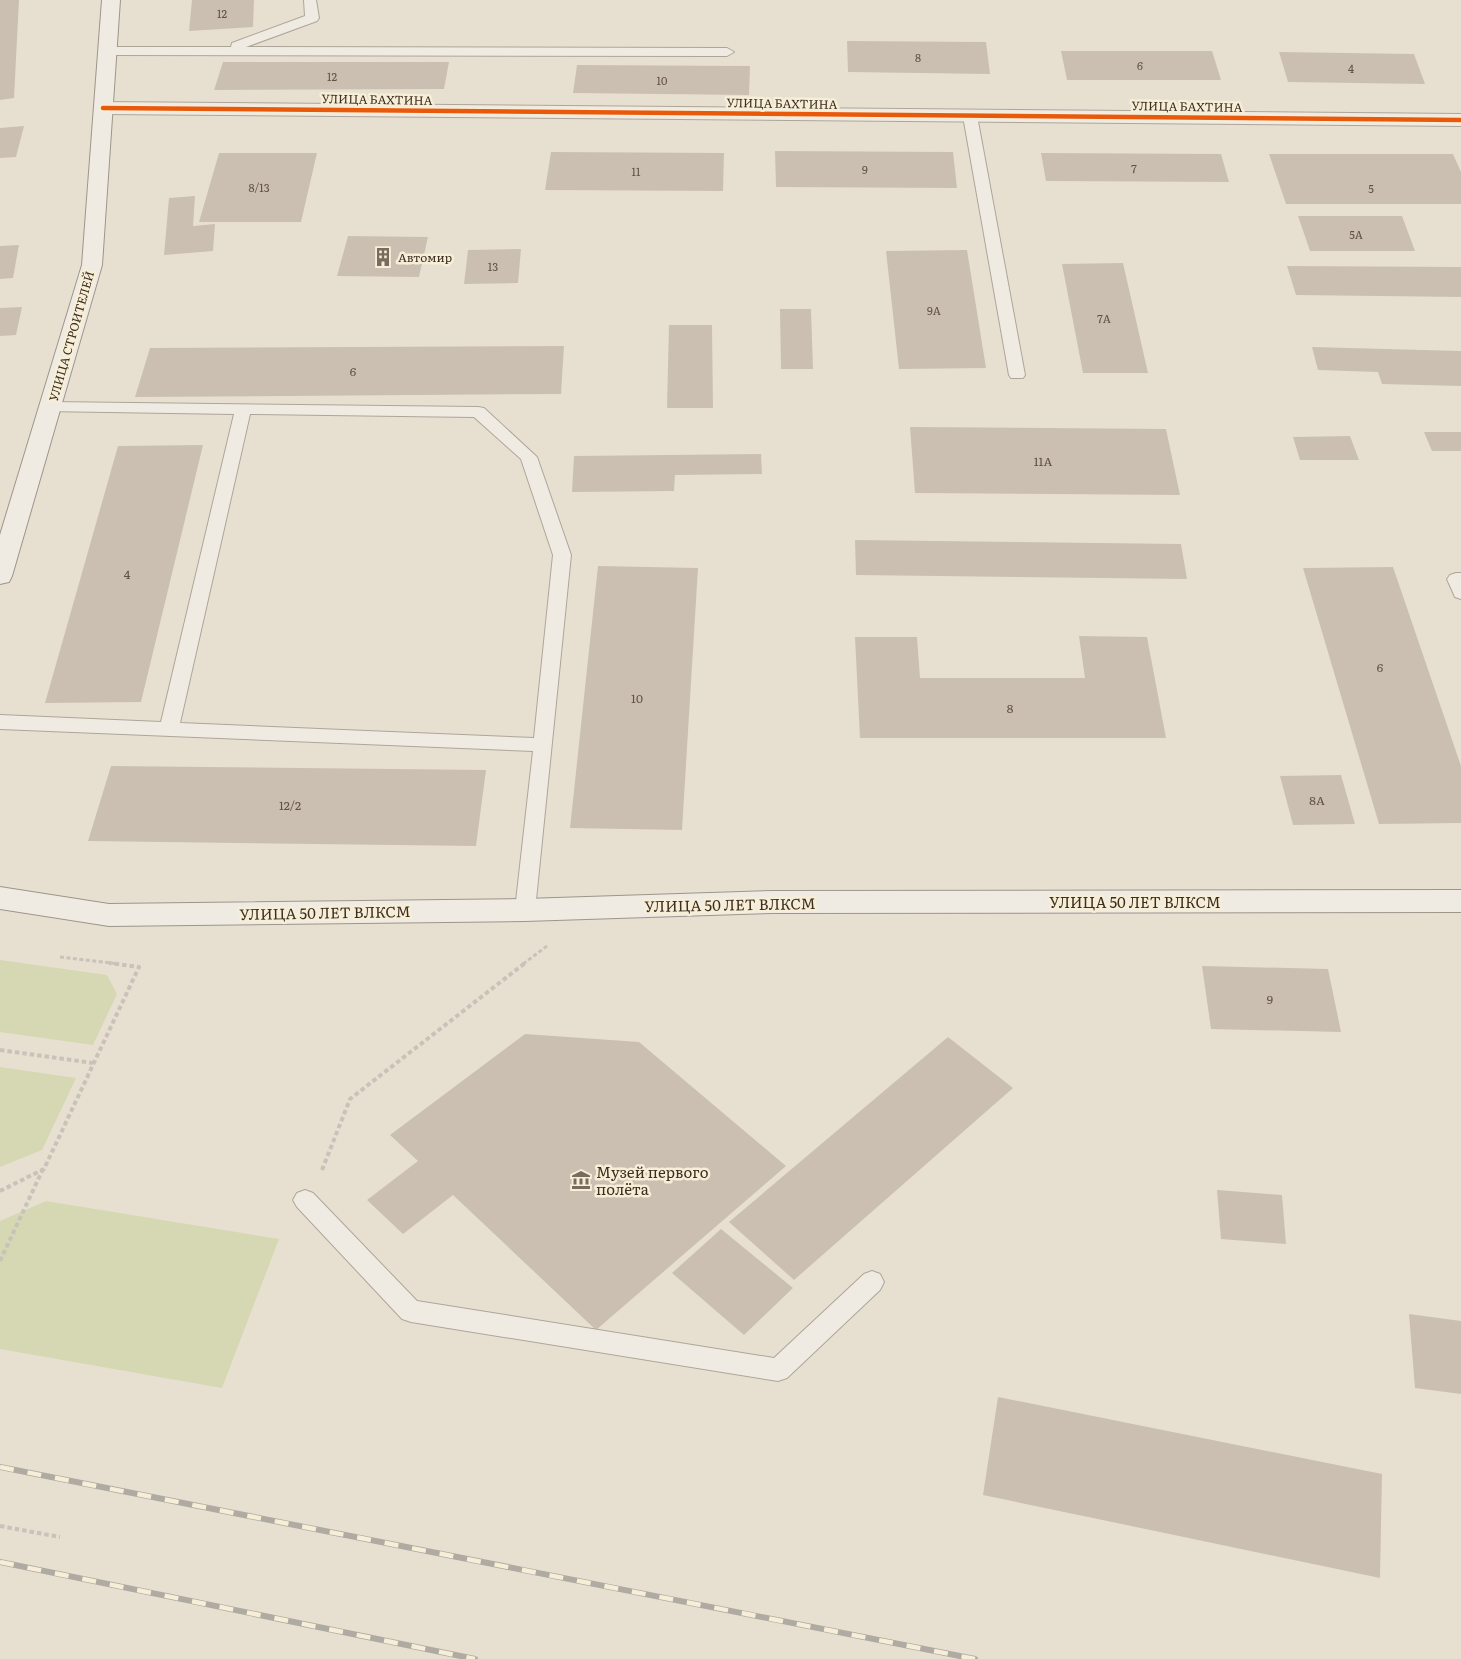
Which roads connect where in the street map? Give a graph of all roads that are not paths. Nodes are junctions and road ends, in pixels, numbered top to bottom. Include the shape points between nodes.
1 (111, 0) edge
2 (310, 0) edge
3 (107, 50) junction
4 (224, 51) junction
5 (727, 52) dead end
6 (103, 108) junction
7 (970, 116) junction
8 (1461, 120) edge
9 (1017, 375) dead end
10 (50, 407) junction
11 (243, 409) junction
12 (0, 576) edge
13 (1461, 579) edge
14 (1461, 593) edge
15 (0, 722) edge
16 (169, 729) junction
17 (543, 745) junction
18 (0, 898) edge
19 (1461, 901) edge
20 (525, 910) junction
21 (307, 1202) road end
22 (872, 1282) dead end

1 - 3 main road, УЛИЦА СТРОИТЕЛЕЙ
2 - 4 lane via 312,18
3 - 4 lane
3 - 6 main road, УЛИЦА СТРОИТЕЛЕЙ
4 - 5 lane
6 - 7 main road, УЛИЦА БАХТИНА
6 - 10 main road, УЛИЦА СТРОИТЕЛЕЙ via 92,266
7 - 8 main road, УЛИЦА БАХТИНА
7 - 9 lane
10 - 11 lane
10 - 12 main road, УЛИЦА СТРОИТЕЛЕЙ
11 - 16 lane
11 - 17 lane via 478,412 529,457 562,555
13 - 14 lane via 1456,579
15 - 16 lane
16 - 17 lane
17 - 20 lane
18 - 20 main road, УЛИЦА 50 ЛЕТ ВЛКСМ via 109,916
19 - 20 main road, УЛИЦА 50 ЛЕТ ВЛКСМ via 773,902
21 - 22 lane via 411,1311 778,1370

